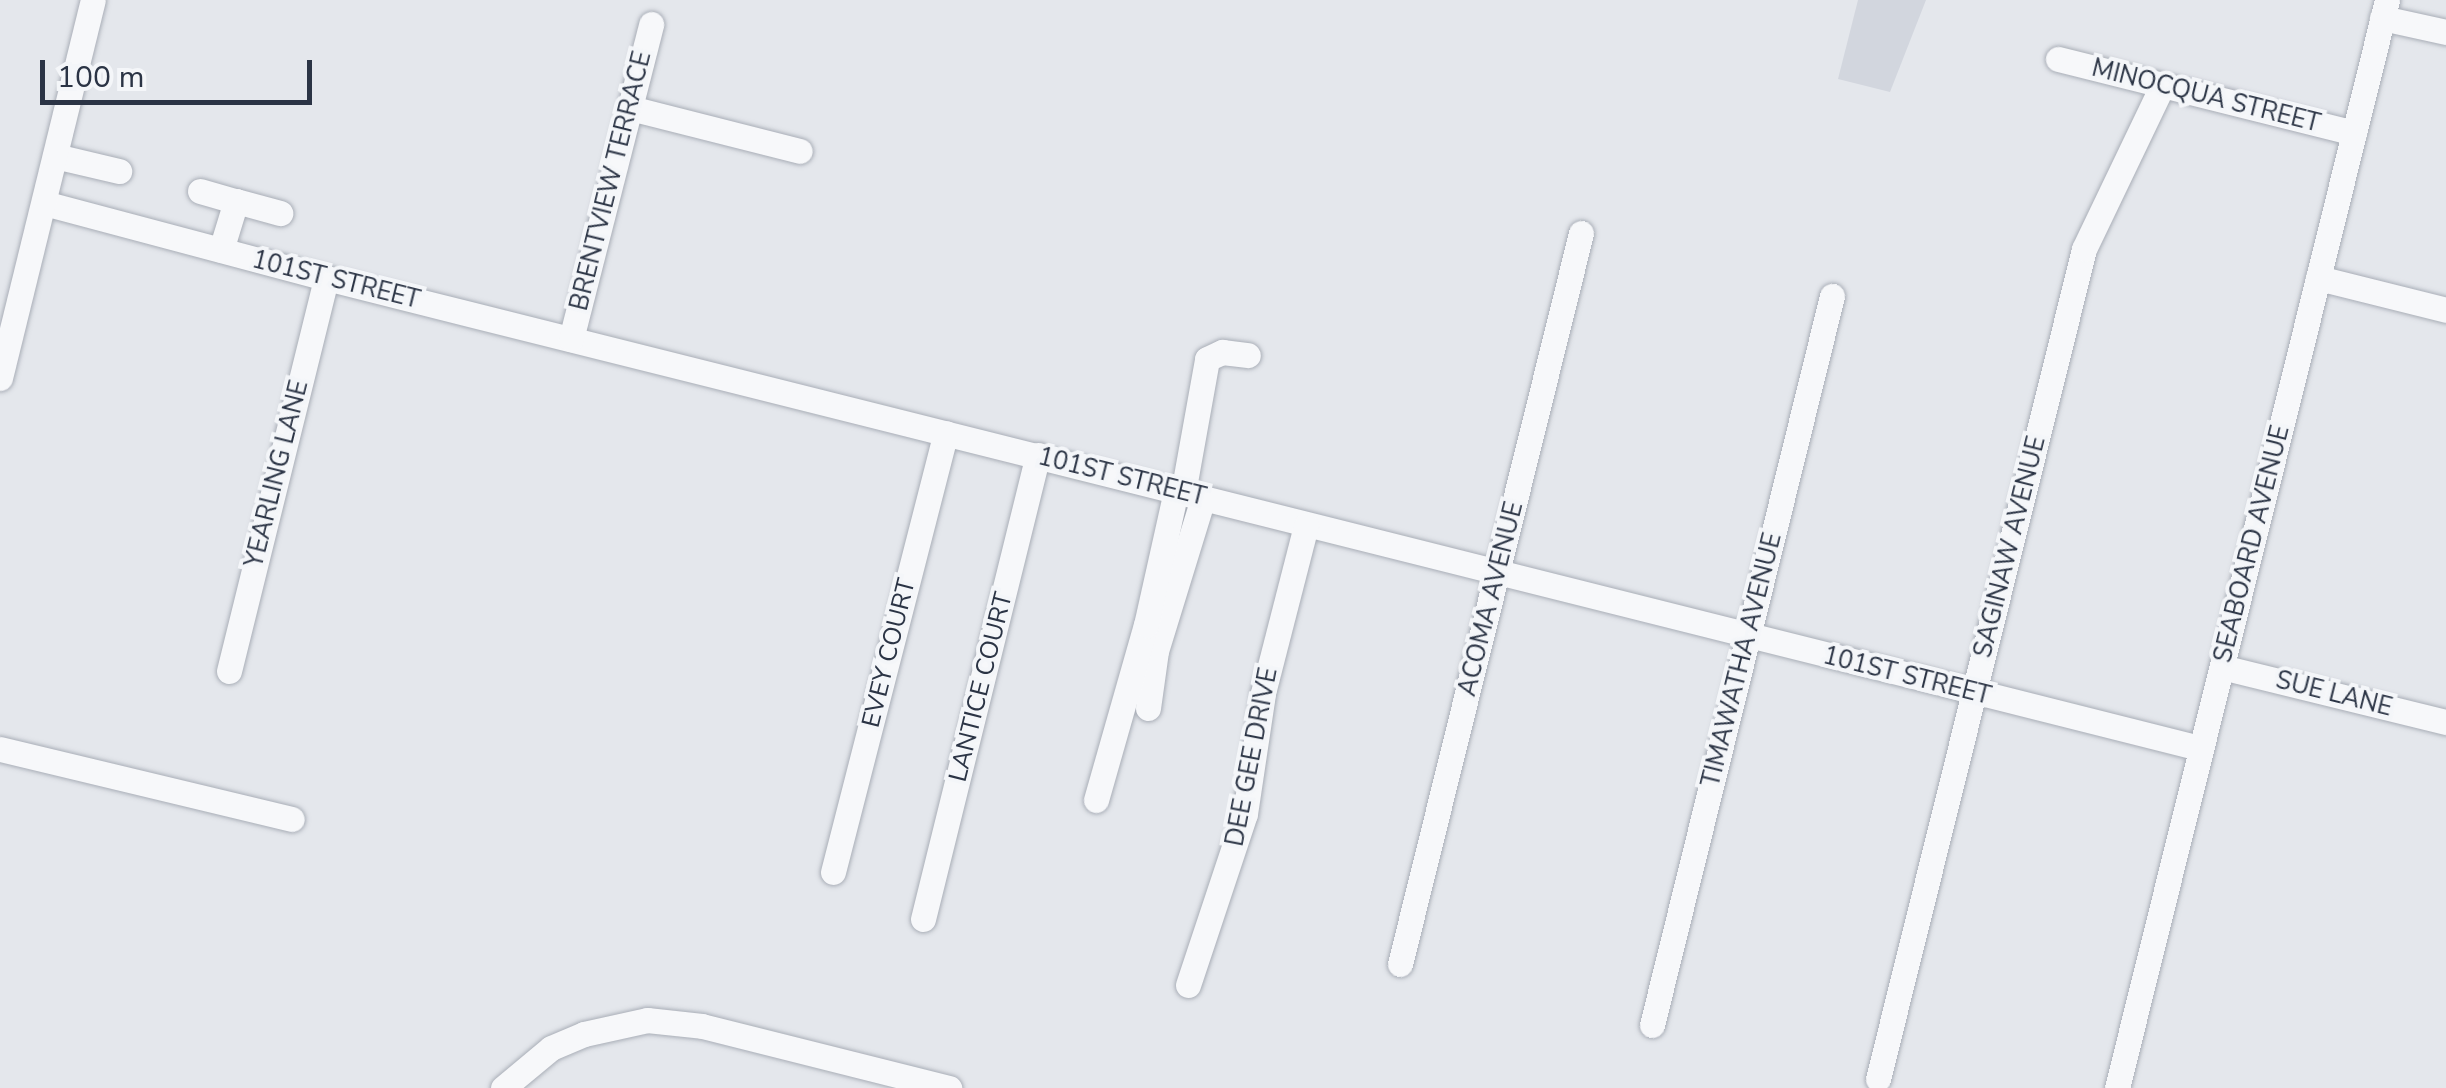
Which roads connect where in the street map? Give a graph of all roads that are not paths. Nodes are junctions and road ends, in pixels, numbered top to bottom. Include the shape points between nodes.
1 (94, 0) edge
2 (2385, 9) edge
3 (651, 24) dead end
4 (2446, 32) edge
5 (2058, 59) dead end
6 (2162, 86) junction
7 (630, 108) junction
8 (2354, 132) junction
9 (800, 152) dead end
10 (55, 156) junction
11 (119, 172) dead end
12 (200, 191) dead end
13 (236, 201) junction
14 (44, 203) junction
15 (280, 212) dead end
16 (1582, 233) dead end
17 (221, 250) junction
18 (326, 278) junction
19 (2318, 278) junction
20 (1832, 296) dead end
21 (2446, 310) edge
22 (571, 339) junction
23 (1248, 355) dead end
24 (0, 378) edge
25 (946, 433) junction
26 (1038, 455) junction
27 (1188, 494) junction
28 (1306, 524) junction
29 (1498, 572) junction
30 (1746, 636) junction
31 (2222, 667) junction
32 (229, 670) dead end
33 (1974, 693) junction
34 (1148, 708) dead end
35 (2446, 722) edge
36 (2200, 748) junction
37 (0, 749) edge
38 (1096, 800) dead end
39 (292, 819) dead end
40 (833, 872) dead end
41 (923, 919) dead end
42 (1400, 964) dead end
43 (1188, 985) dead end
44 (1652, 1025) dead end
45 (1878, 1079) dead end
46 (504, 1088) edge
47 (948, 1088) edge
48 (2117, 1088) edge

1 - 10 street
2 - 4 street
2 - 8 street, SEABOARD AVENUE
3 - 7 street, BRENTVIEW TERRACE
5 - 6 street, MINOCQUA STREET
6 - 8 street, MINOCQUA STREET
6 - 33 street, SAGINAW AVENUE via 2084,248
7 - 9 street
7 - 22 street, BRENTVIEW TERRACE
8 - 19 street, SEABOARD AVENUE
10 - 11 street
10 - 14 street
12 - 13 street
13 - 15 street
13 - 17 street
14 - 17 street, 101ST STREET
14 - 24 street
16 - 29 street, ACOMA AVENUE
17 - 18 street, 101ST STREET
18 - 22 street, 101ST STREET
18 - 32 street, YEARLING LANE
19 - 21 street
19 - 31 street, SEABOARD AVENUE
20 - 30 street, TIMAWATHA AVENUE
22 - 25 street, 101ST STREET
23 - 27 street via 1222,352 1207,359
25 - 26 street, 101ST STREET
25 - 40 street, EVEY COURT
26 - 27 street, 101ST STREET
26 - 41 street, LANTICE COURT
27 - 28 street, 101ST STREET
27 - 34 street
27 - 38 street
28 - 29 street, 101ST STREET
28 - 43 street, DEE GEE DRIVE via 1263,692 1244,814
29 - 30 street, 101ST STREET
29 - 42 street, ACOMA AVENUE
30 - 33 street, 101ST STREET
30 - 44 street, TIMAWATHA AVENUE
31 - 35 street, SUE LANE
31 - 36 street, SEABOARD AVENUE
33 - 36 street, 101ST STREET
33 - 45 street, SAGINAW AVENUE
36 - 48 street, SEABOARD AVENUE
37 - 39 street
46 - 47 street via 552,1048 647,1020 702,1026

